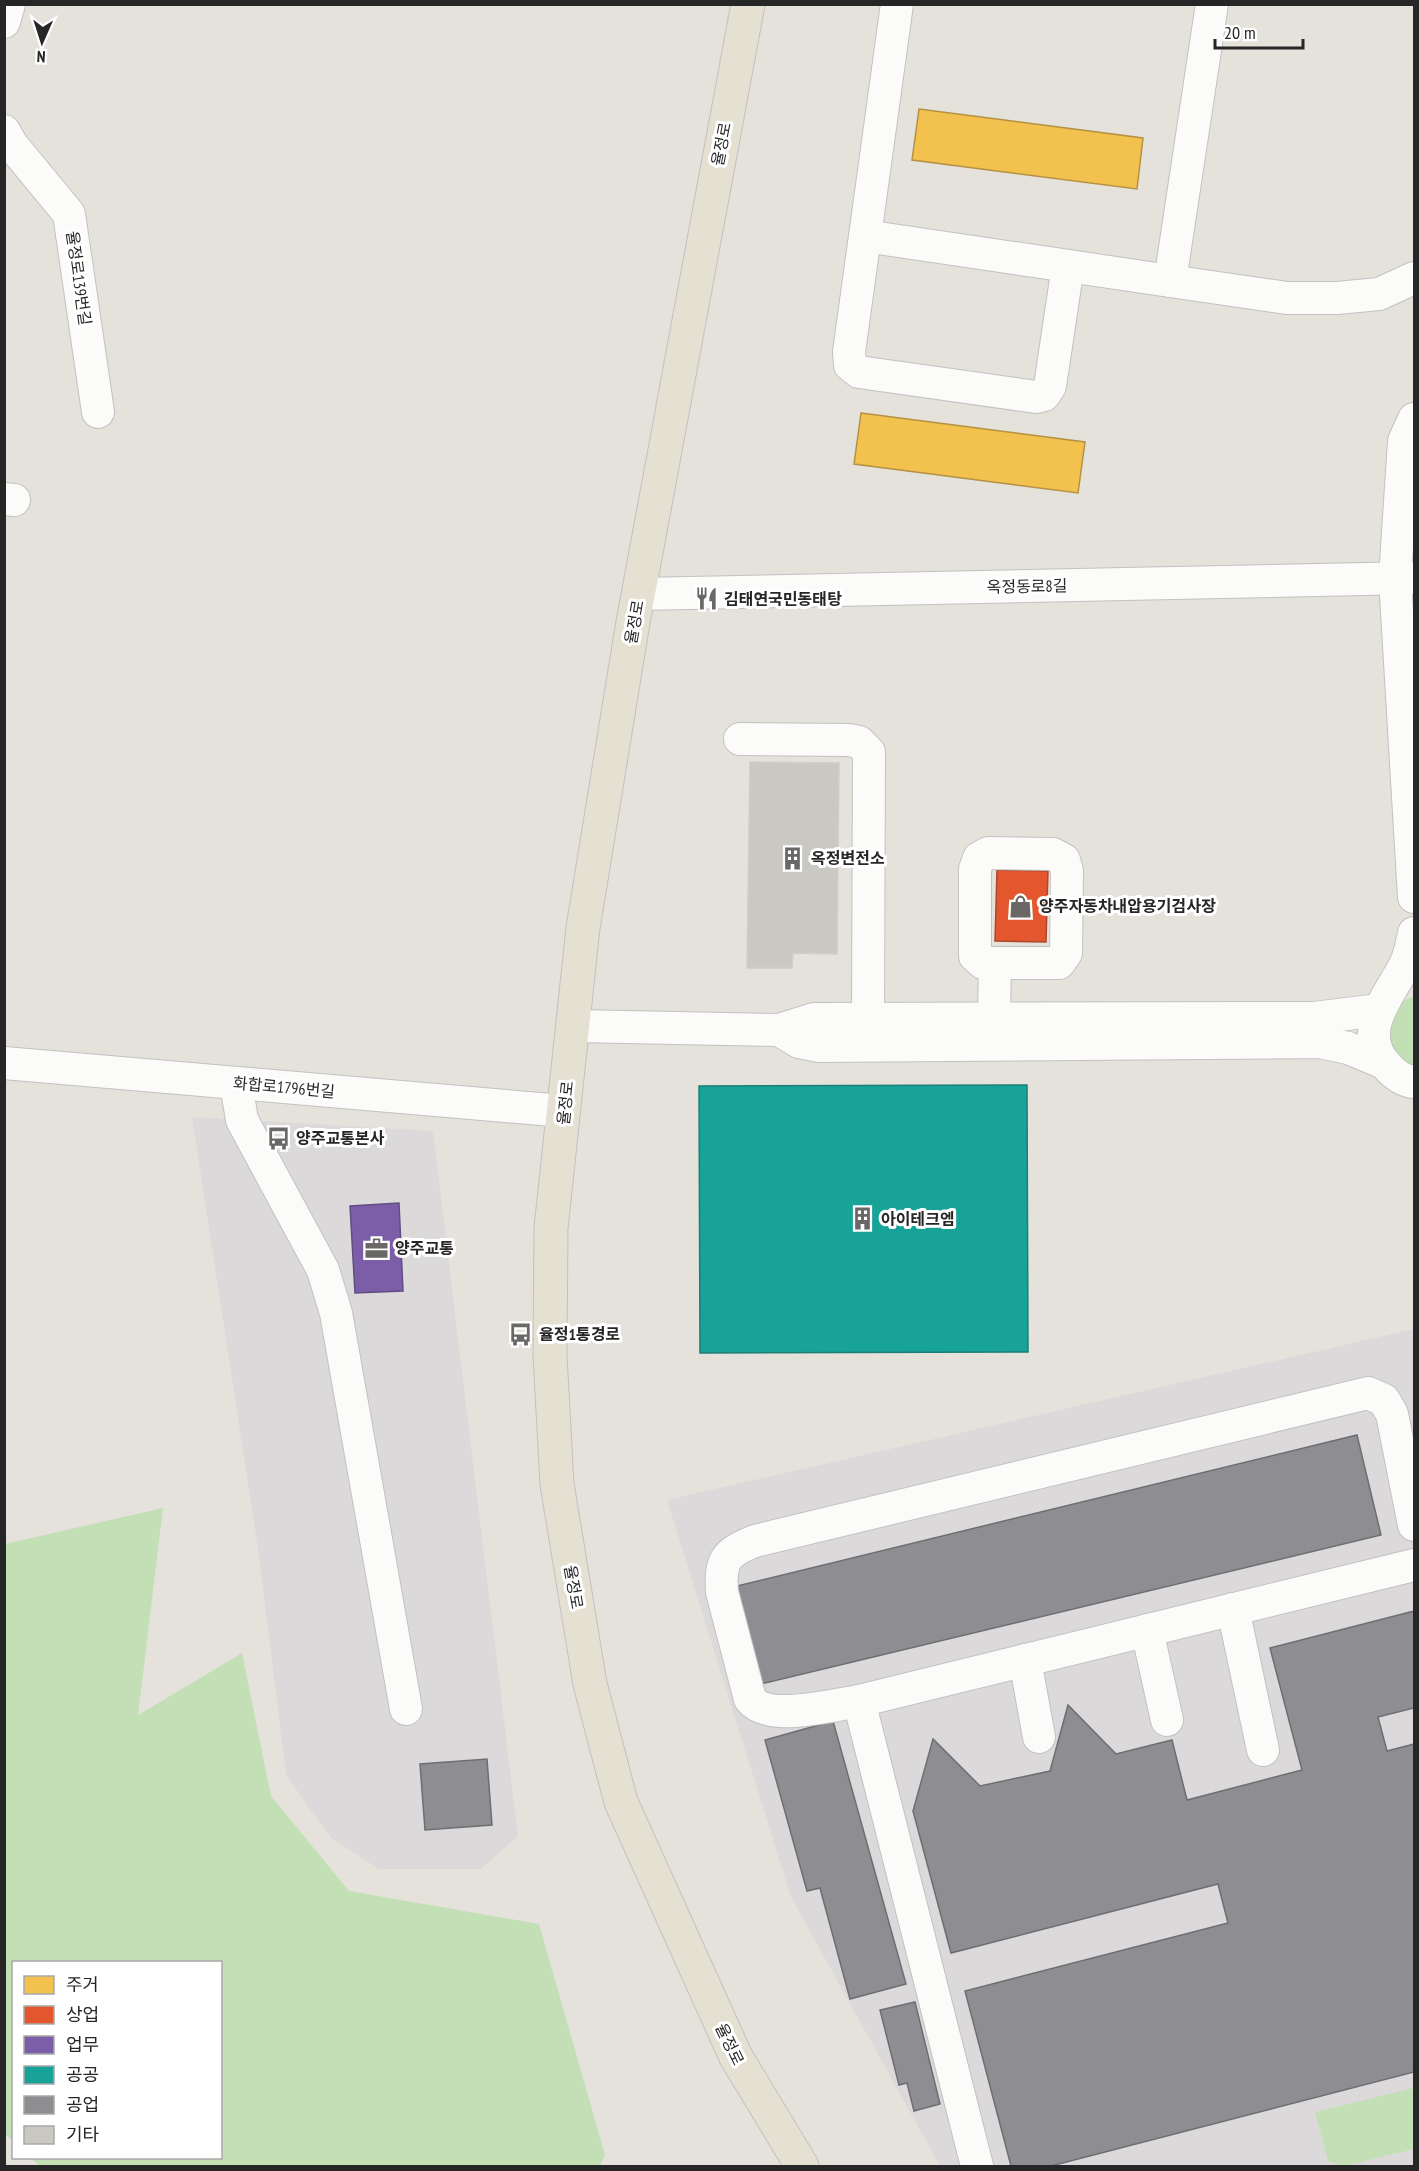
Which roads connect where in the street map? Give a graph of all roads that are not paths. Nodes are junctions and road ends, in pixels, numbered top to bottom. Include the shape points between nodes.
1 (9, 4) edge
2 (748, 4) edge
3 (897, 4) edge
4 (1212, 4) edge
5 (4, 22) edge
6 (4, 131) edge
7 (865, 236) junction
8 (1068, 266) junction
9 (1414, 278) edge
10 (1170, 281) junction
11 (98, 412) dead end
12 (1414, 419) edge
13 (1405, 578) edge
14 (639, 594) junction
15 (740, 739) dead end
16 (1414, 897) edge
17 (1414, 933) edge
18 (995, 963) dead end
19 (1414, 981) edge
20 (1382, 1004) junction
21 (868, 1019) junction
22 (993, 1019) junction
23 (574, 1026) junction
24 (779, 1030) junction
25 (4, 1063) edge
26 (1397, 1073) edge
27 (236, 1083) junction
28 (1414, 1104) edge
29 (564, 1111) junction
30 (1414, 1525) edge
31 (1414, 1565) edge
32 (1233, 1609) junction
33 (1147, 1630) junction
34 (1025, 1660) junction
35 (859, 1701) junction
36 (406, 1709) dead end
37 (1167, 1720) dead end
38 (1040, 1737) dead end
39 (1263, 1750) dead end
40 (802, 2166) edge
41 (977, 2166) edge

1 - 5 street
2 - 14 main road, 율정로
3 - 7 street
4 - 10 street
6 - 11 street, 율정로139번길 via 69,214
7 - 8 street
7 - 8 street via 848,360 859,372 1044,395 1050,386
8 - 10 street
9 - 10 street via 1380,294 1337,298 1287,298
12 - 13 street via 1404,441
13 - 14 street, 옥정동로8길
13 - 16 street
14 - 23 main road, 율정로 via 583,928
15 - 21 street via 849,740 865,746 869,752
17 - 20 street via 1407,962
18 - 22 street
19 - 20 street via 1398,988
20 - 22 street via 1314,1018
20 - 26 street via 1373,1030 1375,1047
21 - 22 street
21 - 24 street via 814,1019
23 - 24 street
23 - 29 main road, 율정로
24 - 26 street via 799,1042 819,1046 1320,1042 1348,1048
25 - 27 street, 화합로1796번길
26 - 28 street
27 - 29 street, 화합로1796번길
27 - 36 street via 242,1120 323,1270 336,1313
29 - 40 main road, 율정로 via 551,1228 556,1484 590,1684 621,1802 667,1908 736,2057
30 - 35 street via 1392,1414 1384,1401 1368,1393 755,1541 726,1557 722,1592 746,1689 756,1706 782,1712
31 - 32 street
32 - 33 street
32 - 39 street
33 - 34 street
33 - 37 street
34 - 35 street
34 - 38 street
35 - 41 street

